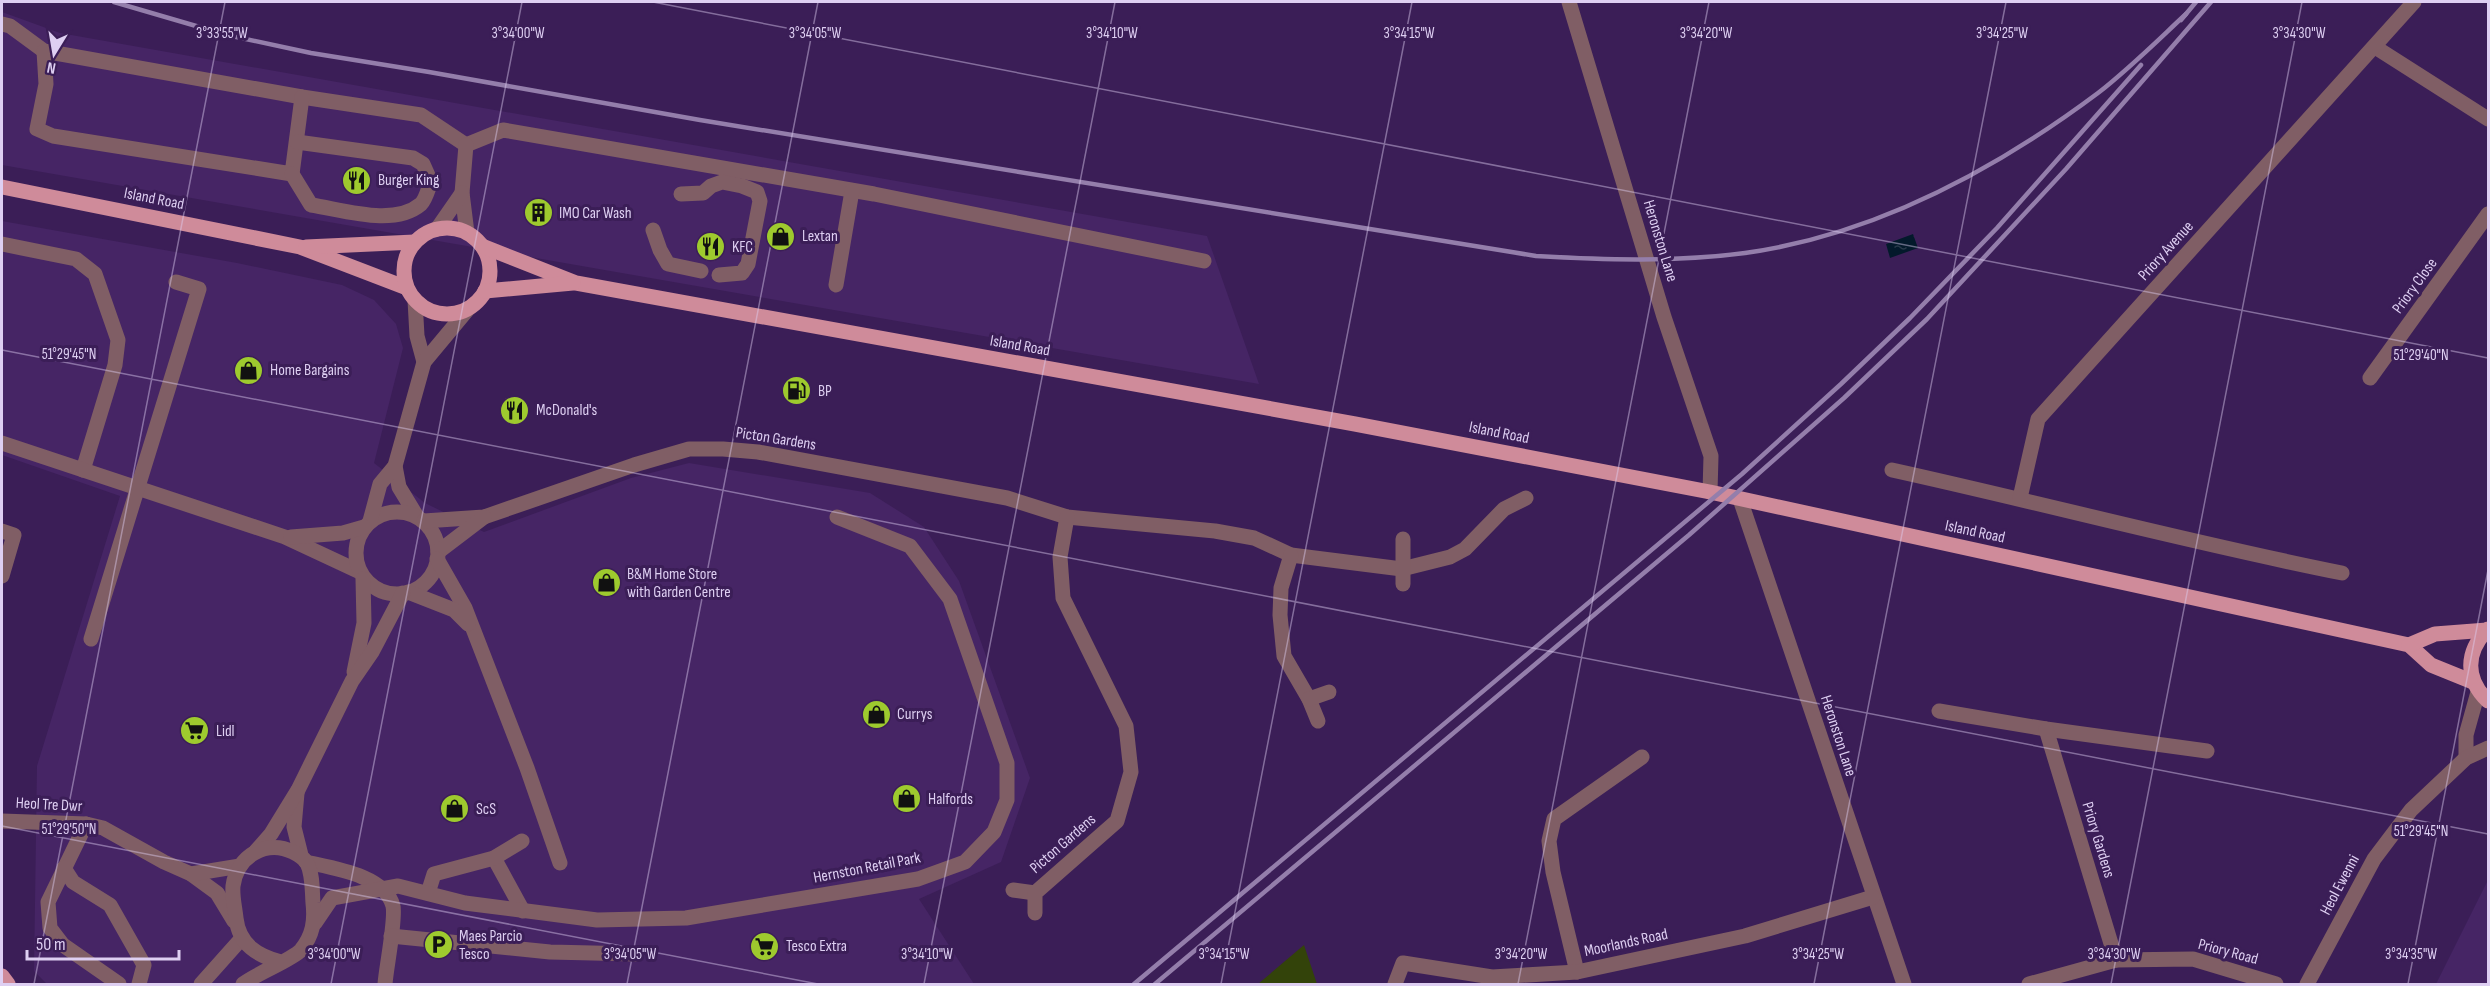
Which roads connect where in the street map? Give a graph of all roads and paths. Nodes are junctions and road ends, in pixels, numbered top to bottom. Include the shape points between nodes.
1 (1569, 2) edge
2 (2414, 2) edge
3 (2, 24) edge
4 (2375, 47) junction
5 (44, 51) junction
6 (302, 98) junction
7 (2488, 119) edge
8 (297, 142) junction
9 (466, 145) junction
10 (292, 174) junction
11 (2, 187) edge
12 (852, 191) junction
13 (462, 193) junction
14 (681, 194) dead end
15 (2488, 214) edge
16 (437, 229) junction
17 (653, 230) dead end
18 (467, 233) junction
19 (415, 242) junction
20 (2, 244) edge
21 (482, 246) junction
22 (300, 247) junction
23 (1204, 261) dead end
24 (702, 271) dead end
25 (719, 275) dead end
26 (176, 282) dead end
27 (576, 283) junction
28 (836, 285) dead end
29 (485, 291) junction
30 (411, 294) junction
31 (469, 308) junction
32 (424, 362) junction
33 (2370, 378) dead end
34 (2, 443) edge
35 (395, 466) junction
36 (83, 470) junction
37 (1892, 470) dead end
38 (136, 489) junction
39 (1710, 492) junction
40 (1526, 498) dead end
41 (2020, 498) junction
42 (1740, 499) junction
43 (484, 517) junction
44 (837, 517) dead end
45 (1068, 517) junction
46 (420, 518) junction
47 (367, 524) junction
48 (2, 531) edge
49 (285, 537) junction
50 (1403, 539) dead end
51 (1291, 555) junction
52 (438, 556) junction
53 (2342, 573) dead end
54 (362, 575) junction
55 (2, 576) edge
56 (1403, 576) junction
57 (405, 593) junction
58 (472, 628) junction
59 (2488, 630) edge
60 (91, 639) dead end
61 (2409, 645) junction
62 (352, 681) junction
63 (1329, 692) dead end
64 (2480, 692) edge
65 (1309, 699) junction
66 (1940, 711) dead end
67 (1318, 721) dead end
68 (2046, 729) junction
69 (2488, 748) edge
70 (2207, 751) dead end
71 (1642, 757) dead end
72 (2466, 758) junction
73 (298, 790) junction
74 (2, 821) edge
75 (86, 824) junction
76 (522, 841) dead end
77 (254, 853) junction
78 (303, 858) junction
79 (494, 858) junction
80 (560, 863) dead end
81 (240, 866) junction
82 (64, 868) junction
83 (191, 873) junction
84 (383, 890) junction
85 (1013, 890) dead end
86 (428, 893) junction
87 (1035, 893) junction
88 (1873, 897) junction
89 (524, 911) junction
90 (1035, 913) dead end
91 (315, 923) junction
92 (239, 932) junction
93 (391, 936) junction
94 (635, 954) dead end
95 (2116, 960) junction
96 (281, 962) junction
97 (1577, 972) junction
98 (2, 976) edge
99 (8, 984) edge
100 (119, 984) edge
101 (139, 984) edge
102 (201, 984) edge
103 (243, 984) edge
104 (385, 984) edge
105 (1395, 984) edge
106 (1904, 984) edge
107 (2029, 984) edge
108 (2276, 984) edge
109 (2307, 984) edge

1 - 39 street, Heronston Lane via 1664,317 1711,456
2 - 4 street, Priory Avenue
3 - 5 street
4 - 7 street
4 - 41 street, Priory Avenue via 2038,419
5 - 6 street
5 - 10 street via 46,84 37,129 52,136
6 - 8 street
6 - 9 street via 421,115
8 - 10 street
8 - 10 street via 413,158 423,164 431,182 423,202 402,215 387,217 311,205
9 - 12 street via 503,130
9 - 13 street
11 - 22 main road, Island Road
12 - 23 street
12 - 28 street
13 - 16 street
13 - 18 street
14 - 25 street via 703,193 722,182 757,192 760,201 748,264 742,273
15 - 33 street, Priory Close
16 - 18 main road
16 - 19 main road
17 - 24 street via 668,264
18 - 21 main road
19 - 22 main road
19 - 30 main road via 404,269
20 - 36 street via 76,259 95,274 118,340 115,365
21 - 27 main road
21 - 29 main road via 490,272
22 - 30 main road
26 - 38 street via 199,289
27 - 29 main road
27 - 39 main road, Island Road
29 - 31 main road
30 - 31 main road via 429,311 443,315
30 - 32 street
31 - 32 street
32 - 35 street
34 - 36 street
35 - 46 street via 399,487
35 - 47 street via 381,484
36 - 38 street
37 - 41 street
38 - 49 street
38 - 60 street
39 - 42 main road, Island Road
40 - 56 street via 1504,509 1465,549
41 - 53 street
42 - 61 main road, Island Road
42 - 88 street, Heronston Lane
43 - 45 street, Picton Gardens via 667,455 688,449 723,448 1007,498
43 - 46 street, Picton Gardens
43 - 52 street, Picton Gardens
44 - 89 street, Hernston Retail Park via 910,546 950,599 1007,763 1007,800 994,832 965,862 895,883 686,918 597,920
45 - 51 street, Picton Gardens via 1215,531 1254,538
45 - 87 street, Picton Gardens via 1060,557 1063,598 1126,726 1131,772 1117,820
46 - 47 street via 398,511 384,513
46 - 52 street via 436,538
47 - 49 street via 343,533
47 - 54 street via 356,542 355,555
48 - 55 street via 14,536
49 - 54 street
50 - 56 street
51 - 56 street, Picton Gardens
51 - 65 street via 1281,588 1284,656
52 - 57 street via 433,573 425,582
52 - 58 street
54 - 57 street via 377,588
54 - 62 street via 364,622
57 - 58 street via 454,610
57 - 62 street
58 - 80 street
59 - 61 main road via 2435,634
59 - 64 main road via 2473,650 2470,667
61 - 64 main road, Island Road via 2431,665
62 - 73 street
63 - 65 street
64 - 72 street via 2466,735
65 - 67 street
66 - 68 street
68 - 70 street
68 - 95 street, Priory Gardens
69 - 72 street, Heol Ewenni
71 - 97 street via 1554,819 1549,840 1553,872
72 - 109 street, Heol Ewenni via 2411,810 2374,859
73 - 77 street via 271,834
73 - 78 street via 294,827
74 - 75 street, Heol Tre Dwr
75 - 82 street
75 - 83 street, Heol Tre Dwr via 103,828
76 - 79 street
77 - 78 street via 269,846 283,847
77 - 81 street
78 - 84 street via 362,876
78 - 91 street via 311,876
79 - 86 street via 434,874
79 - 89 street
81 - 83 street
81 - 92 street via 233,887
82 - 100 street via 48,902 50,928 63,945
82 - 101 street via 73,882 110,905 144,965
83 - 92 street, Heol Tre Dwr via 217,893
84 - 86 street, Hernston Retail Park via 398,886
84 - 91 street, Hernston Retail Park via 332,898
84 - 93 street via 393,906
85 - 87 street, Picton Gardens
86 - 89 street, Hernston Retail Park via 465,903
87 - 90 street, Picton Gardens
88 - 97 street, Moorlands Road via 1745,936
88 - 106 street, Heronston Lane
91 - 96 street, Hernston Retail Park via 300,952
92 - 96 street via 252,950
92 - 102 street
93 - 94 street via 550,952
93 - 104 street
95 - 107 street, Priory Road
95 - 108 street, Priory Road via 2193,959
96 - 103 street, Hernston Retail Park
97 - 105 street, Moorlands Road via 1492,977 1403,963
98 - 99 main road

